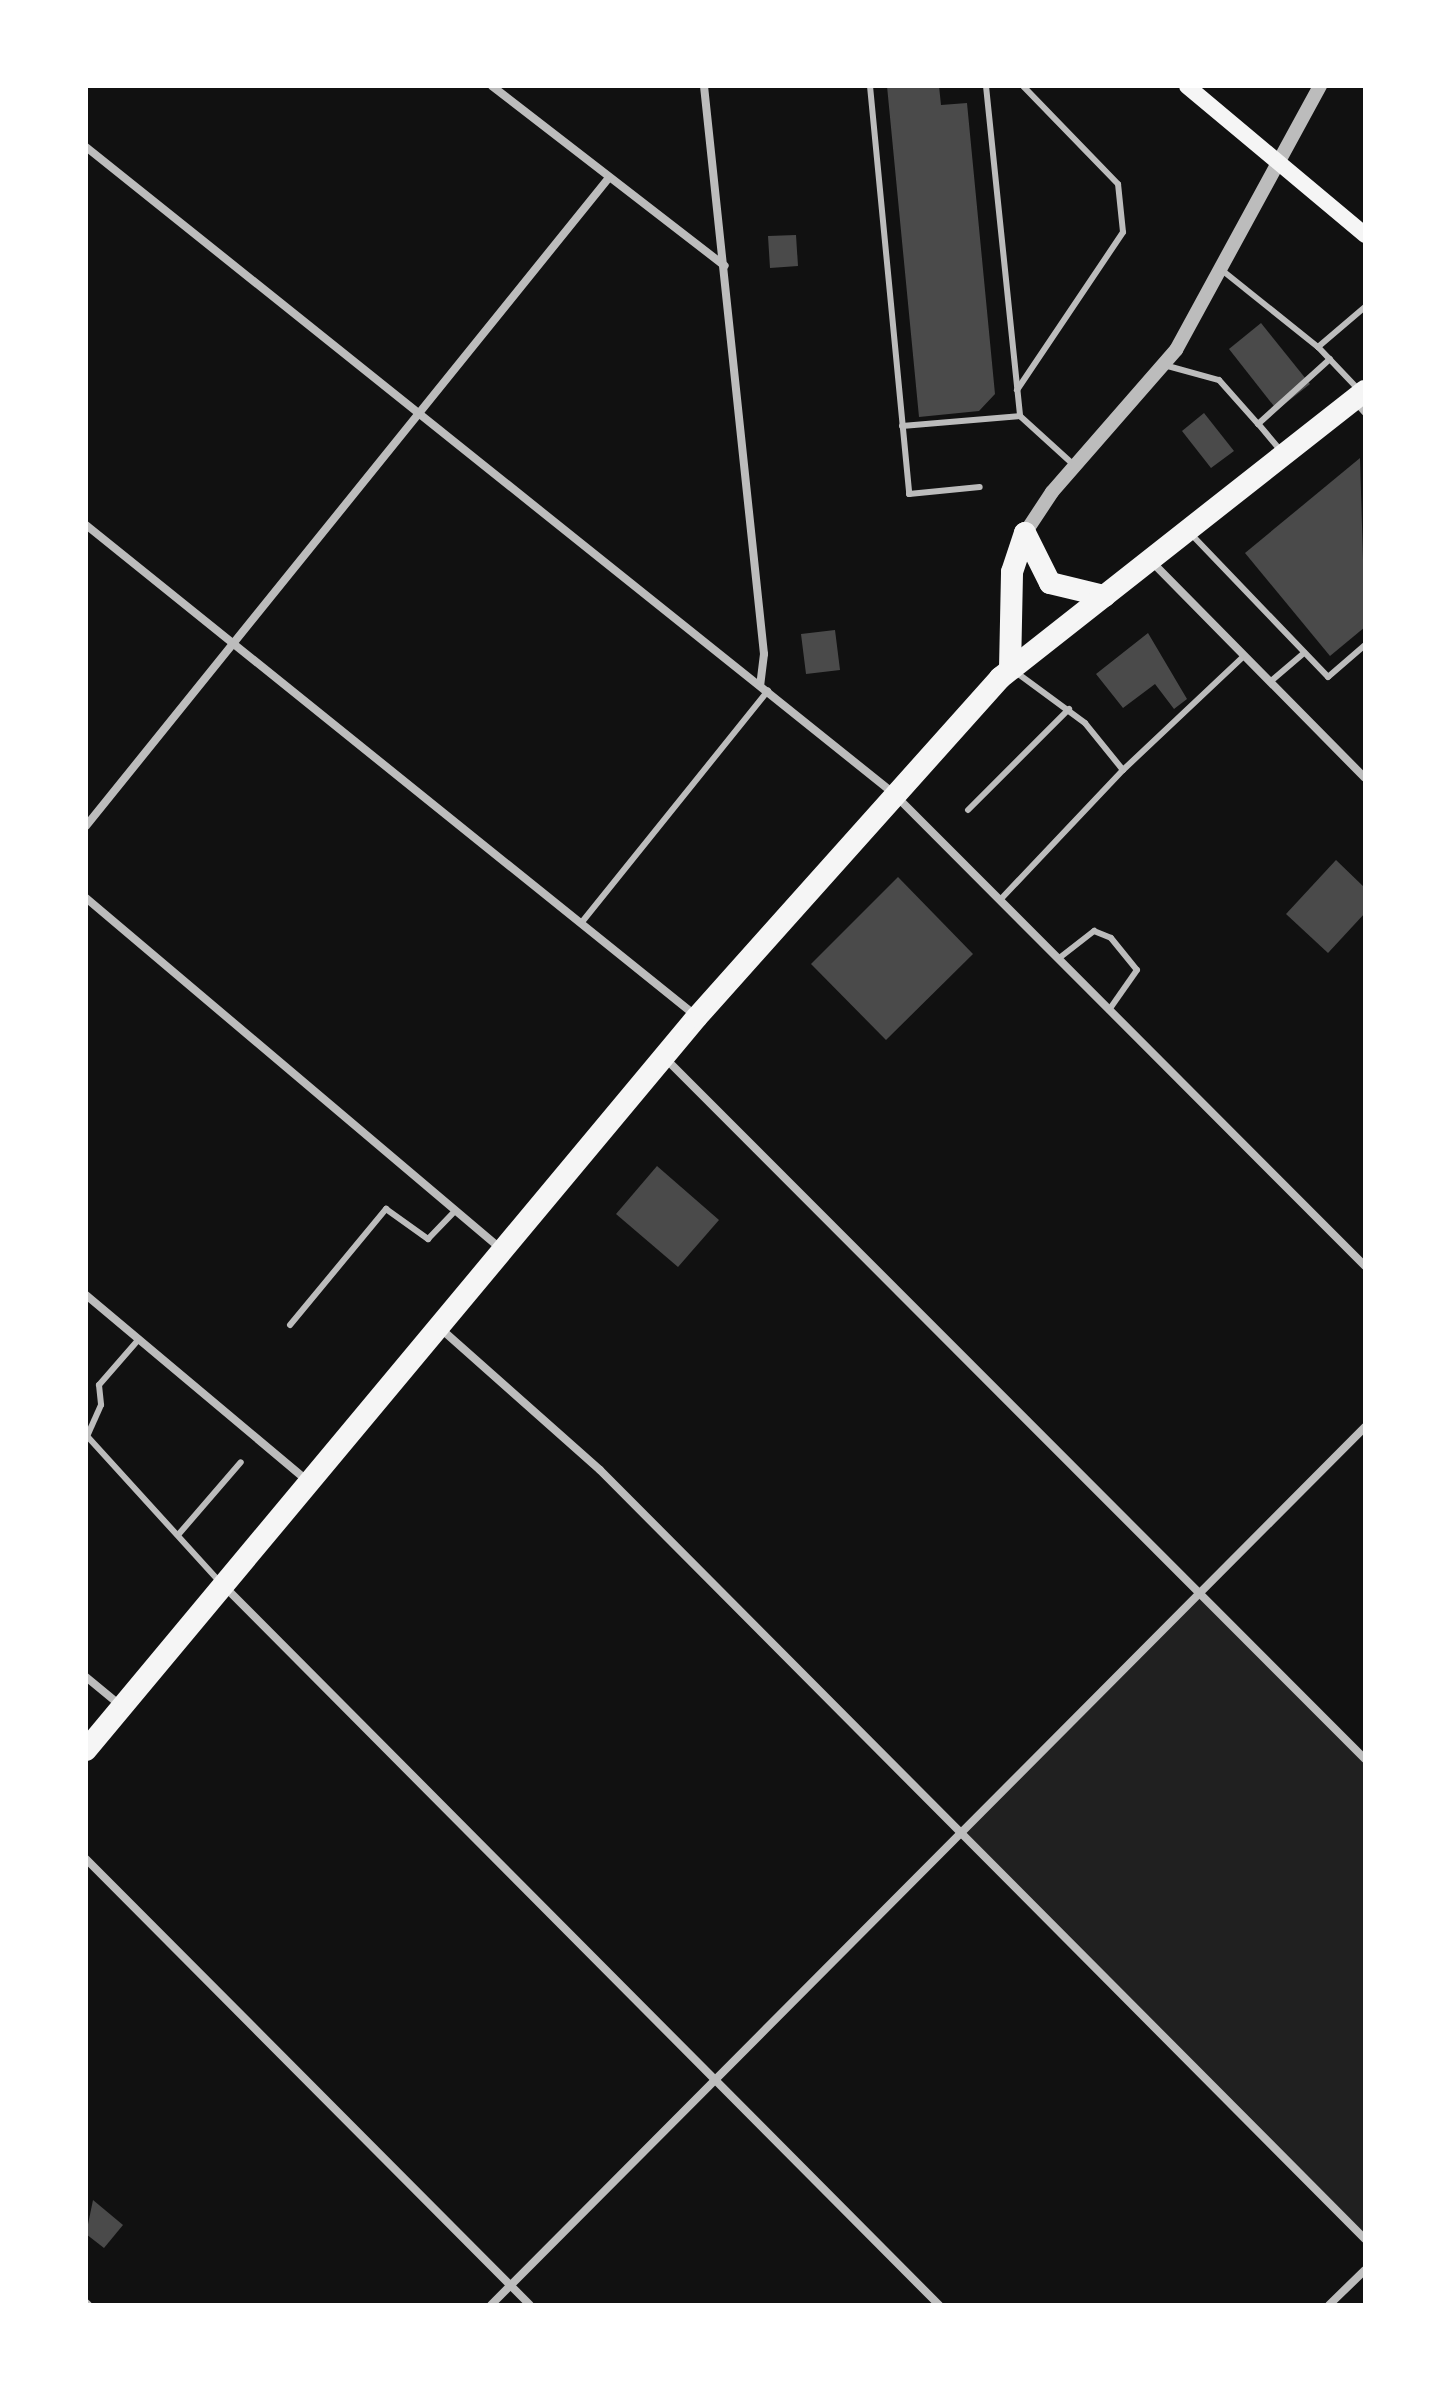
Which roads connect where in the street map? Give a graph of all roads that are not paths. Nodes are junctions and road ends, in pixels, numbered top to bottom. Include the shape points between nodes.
1 (492, 86) edge
2 (704, 86) edge
3 (870, 86) edge
4 (986, 86) edge
5 (1023, 86) edge
6 (1187, 86) edge
7 (1320, 86) edge
8 (86, 147) edge
9 (1281, 165) junction
10 (607, 180) junction
11 (1365, 235) edge
12 (725, 266) junction
13 (1223, 271) junction
14 (1365, 307) edge
15 (1318, 347) junction
16 (1330, 359) junction
17 (1164, 365) junction
18 (1017, 390) junction
19 (1362, 399) edge
20 (423, 416) junction
21 (1020, 416) junction
22 (1258, 424) junction
23 (902, 426) junction
24 (1286, 458) junction
25 (1075, 466) junction
26 (980, 487) dead end
27 (86, 525) edge
28 (1188, 531) junction
29 (1025, 533) junction
30 (1150, 560) junction
31 (1104, 596) junction
32 (233, 643) junction
33 (1365, 645) edge
34 (1304, 653) junction
35 (1244, 656) junction
36 (1010, 669) junction
37 (1270, 682) junction
38 (764, 688) junction
39 (1069, 709) junction
40 (1123, 770) junction
41 (1365, 778) edge
42 (892, 792) junction
43 (968, 810) dead end
44 (86, 826) edge
45 (86, 898) edge
46 (1000, 900) junction
47 (582, 922) junction
48 (1058, 959) junction
49 (1109, 1010) junction
50 (697, 1017) junction
51 (663, 1056) junction
52 (455, 1211) junction
53 (502, 1250) junction
54 (1365, 1266) edge
55 (86, 1295) edge
56 (290, 1325) dead end
57 (436, 1325) junction
58 (139, 1339) junction
59 (1365, 1427) edge
60 (241, 1462) dead end
61 (305, 1479) junction
62 (178, 1535) junction
63 (222, 1584) junction
64 (1198, 1593) junction
65 (86, 1677) edge
66 (123, 1708) junction
67 (86, 1750) edge
68 (1365, 1759) edge
69 (960, 1832) junction
70 (86, 1859) edge
71 (715, 2080) junction
72 (1365, 2239) edge
73 (1365, 2270) edge
74 (510, 2286) junction
75 (491, 2305) edge
76 (530, 2305) edge
77 (939, 2305) edge
78 (1329, 2305) edge

1 - 10 street
2 - 12 street
3 - 23 lane
4 - 18 lane
5 - 18 lane via 1118,184 1123,232
6 - 9 main road
7 - 9 street
8 - 20 street
9 - 11 main road
9 - 13 street
10 - 12 street
10 - 20 street
12 - 38 street
13 - 15 lane
13 - 17 street
14 - 15 lane
15 - 16 lane
16 - 19 lane
16 - 22 lane
17 - 22 lane via 1219,380
17 - 25 street
18 - 21 lane
19 - 24 highway
20 - 32 street
20 - 38 street
21 - 23 lane
21 - 25 lane
22 - 24 lane
23 - 26 lane via 909,494
24 - 28 highway
25 - 29 street
27 - 32 street
28 - 30 highway
28 - 34 lane
29 - 31 highway via 1050,583
29 - 36 highway via 1012,572
30 - 31 highway
30 - 35 street
31 - 36 highway
32 - 44 street
32 - 47 street
33 - 34 lane via 1328,677
34 - 37 lane
35 - 37 street
35 - 40 lane
36 - 39 lane
36 - 42 highway
37 - 41 street
38 - 42 street
38 - 47 lane
39 - 40 lane
39 - 43 lane
40 - 46 lane
42 - 46 street
42 - 50 highway
45 - 52 street
46 - 48 street
47 - 50 street
48 - 49 street
48 - 49 lane via 1094,931 1111,938 1137,970
49 - 54 street
50 - 51 highway
51 - 53 highway
51 - 64 street
52 - 53 street
52 - 56 lane via 428,1239 386,1209
53 - 57 highway
55 - 58 street
57 - 61 highway
57 - 69 street via 600,1470
58 - 61 street
58 - 62 lane via 99,1385 101,1405 87,1436
59 - 64 street
60 - 62 lane
61 - 63 highway
62 - 63 lane
63 - 66 highway
63 - 71 street
64 - 68 street
64 - 69 street
65 - 66 street
66 - 67 highway
69 - 71 street
69 - 72 street
70 - 74 street
71 - 74 street
71 - 77 street
73 - 78 street
74 - 75 street
74 - 76 street

